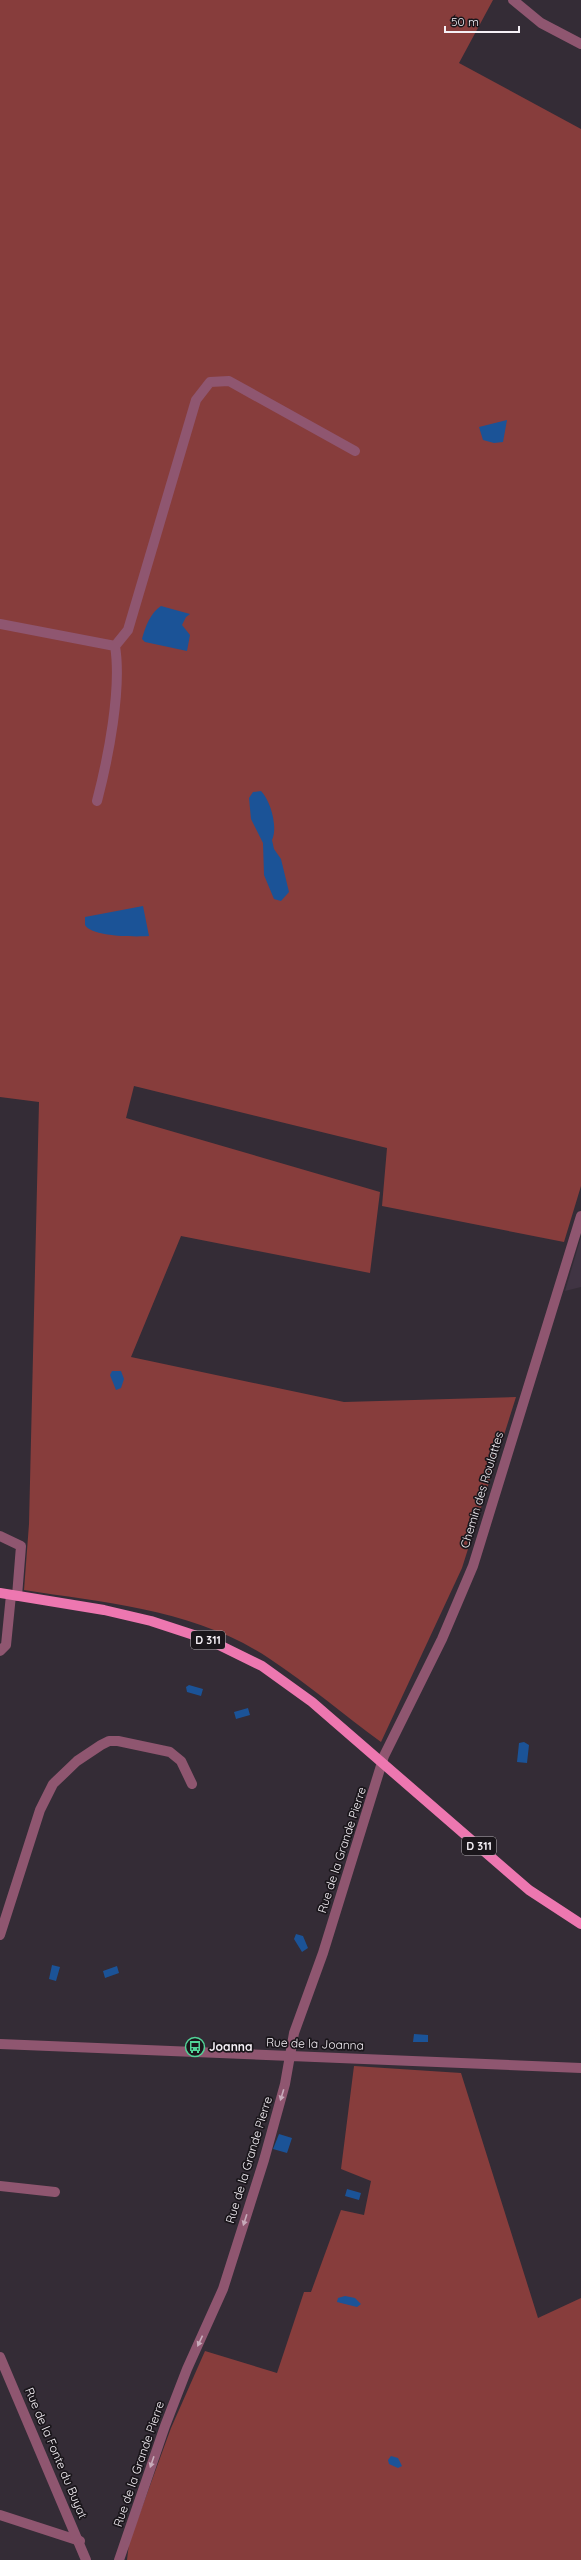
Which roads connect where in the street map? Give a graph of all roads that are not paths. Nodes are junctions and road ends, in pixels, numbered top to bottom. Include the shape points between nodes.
1 (513, 0) edge
2 (581, 44) edge
3 (354, 451) dead end
4 (0, 624) edge
5 (115, 646) junction
6 (97, 801) dead end
7 (581, 1216) edge
8 (0, 1536) edge
9 (0, 1594) edge
10 (14, 1596) junction
11 (0, 1651) edge
12 (383, 1761) junction
13 (192, 1784) dead end
14 (581, 1924) edge
15 (0, 1935) edge
16 (0, 2044) edge
17 (289, 2057) junction
18 (581, 2068) edge
19 (0, 2186) edge
20 (55, 2192) dead end
21 (0, 2357) edge
22 (0, 2515) edge
23 (80, 2541) junction
24 (86, 2560) edge
25 (119, 2560) edge

1 - 2 street via 541,23
3 - 5 street via 229,381 210,382 196,400 128,630
4 - 5 street
5 - 6 street via 118,663 108,759
7 - 12 street, Chemin des Roulattes via 473,1566 442,1639
8 - 10 street via 21,1546
9 - 10 main road, D 311
10 - 11 street via 6,1645
10 - 12 main road, D 311 via 104,1610 151,1621 236,1651 262,1666 312,1702
12 - 14 main road, D 311 via 529,1890
12 - 17 street, Rue de la Grande Pierre via 325,1945 294,2033
13 - 15 street via 181,1761 170,1752 118,1740 109,1740 77,1762 53,1784 40,1810
16 - 17 street, Rue de la Joanna
17 - 18 street, Rue de la Joanna
17 -> 25 street, Rue de la Grande Pierre via 286,2084 223,2289 164,2426
19 - 20 street
21 - 23 street, Rue de la Fonte du Buyat
22 - 23 street
23 - 24 street, Rue de la Fonte du Buyat

